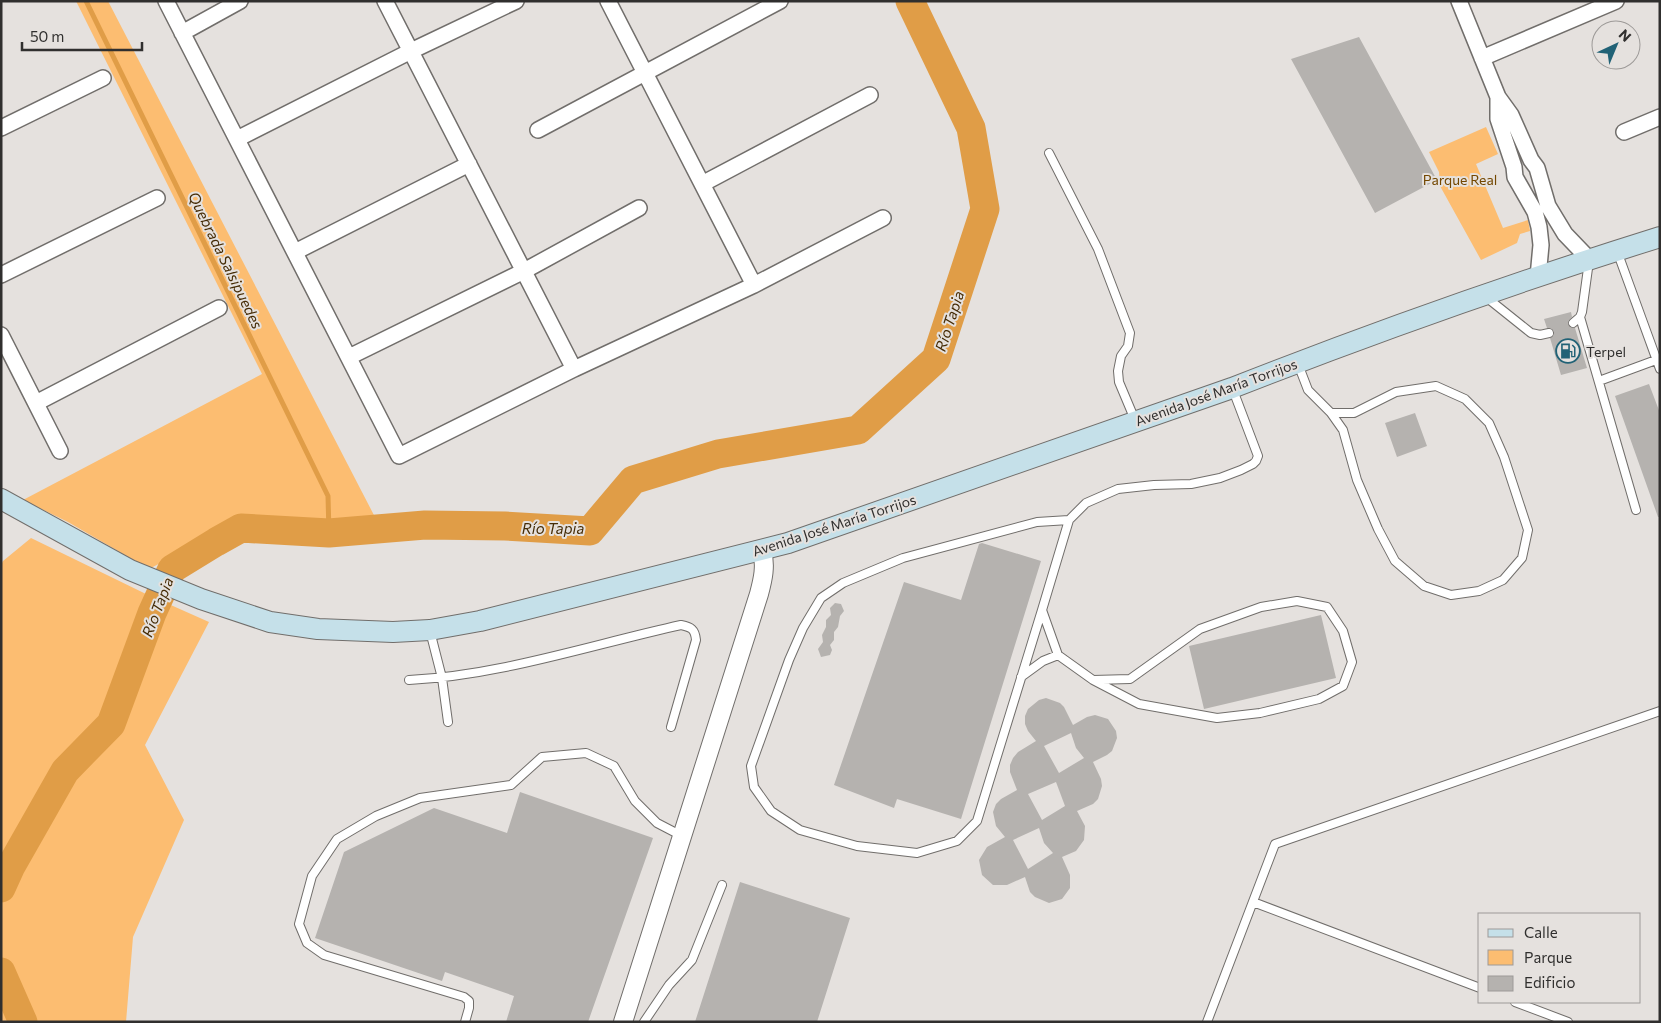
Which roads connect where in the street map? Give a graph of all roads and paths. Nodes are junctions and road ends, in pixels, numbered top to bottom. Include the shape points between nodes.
1 (166, 1) edge
2 (240, 1) edge
3 (385, 1) edge
4 (516, 1) edge
5 (608, 1) edge
6 (780, 1) edge
7 (1459, 1) edge
8 (1616, 1) edge
9 (182, 33) junction
10 (411, 51) junction
11 (1482, 58) junction
12 (645, 72) junction
13 (103, 78) dead end
14 (870, 95) dead end
15 (1498, 97) junction
16 (1660, 117) edge
17 (1, 128) edge
18 (538, 130) dead end
19 (1624, 132) dead end
20 (237, 139) junction
21 (1049, 153) dead end
22 (1531, 160) junction
23 (468, 164) junction
24 (1514, 167) junction
25 (702, 184) junction
26 (1542, 184) junction
27 (1522, 191) junction
28 (157, 198) dead end
29 (639, 208) dead end
30 (883, 218) dead end
31 (1660, 237) edge
32 (1617, 250) junction
33 (295, 252) junction
34 (1589, 259) junction
35 (524, 270) junction
36 (1, 275) edge
37 (1538, 276) junction
38 (754, 285) junction
39 (1484, 296) junction
40 (219, 308) dead end
41 (1580, 317) junction
42 (1574, 323) dead end
43 (1548, 333) dead end
44 (1, 335) edge
45 (349, 357) junction
46 (1656, 360) junction
47 (1297, 362) junction
48 (574, 369) junction
49 (1660, 369) edge
50 (1599, 381) junction
51 (1232, 388) junction
52 (36, 403) junction
53 (1331, 414) junction
54 (1136, 422) junction
55 (60, 451) dead end
56 (1, 499) edge
57 (1636, 510) dead end
58 (1069, 520) junction
59 (762, 551) junction
60 (1042, 610) junction
61 (430, 630) junction
62 (1058, 655) junction
63 (1021, 676) junction
64 (442, 678) junction
65 (409, 680) dead end
66 (1094, 680) junction
67 (1660, 711) edge
68 (448, 722) dead end
69 (671, 727) dead end
70 (682, 836) junction
71 (722, 885) dead end
72 (1253, 902) junction
73 (1478, 987) edge
74 (1518, 1003) edge
75 (465, 1022) edge
76 (624, 1022) edge
77 (644, 1022) edge
78 (1207, 1022) edge
79 (1568, 1022) edge

1 - 9 street
2 - 9 street
3 - 10 street
4 - 10 street
5 - 12 street
6 - 12 street
7 - 11 street
8 - 11 street
9 - 20 street
10 - 20 street
10 - 23 street
11 - 15 street
12 - 18 street
12 - 25 street
13 - 17 street
14 - 25 street
15 - 22 street via 1511,115
15 - 24 street via 1498,119
16 - 19 street
20 - 33 street
21 - 54 lane via 1098,249 1130,333 1118,371 1119,382
22 - 24 street
22 - 26 street
23 - 33 street
23 - 35 street
24 - 27 street
25 - 38 street
26 - 27 street via 1533,191
26 - 34 street via 1548,206 1564,234
27 - 37 street via 1535,212 1539,227
28 - 36 street
29 - 35 street
30 - 38 street
31 - 32 main road, Avenida José María Torrijos
32 - 34 main road, Avenida José María Torrijos
32 - 46 lane
33 - 45 street
34 - 37 main road, Avenida José María Torrijos
34 - 41 lane
35 - 45 street
35 - 48 street
37 - 39 main road, Avenida José María Torrijos
38 - 48 street
39 - 43 lane via 1531,333 1540,336
39 - 47 main road, Avenida José María Torrijos
40 - 52 street
41 - 42 lane
41 - 50 lane
44 - 52 street
45 - 48 street via 399,456
46 - 49 lane
46 - 50 lane
47 - 51 main road, Avenida José María Torrijos
47 - 53 lane via 1308,390
50 - 57 lane
51 - 54 main road, Avenida José María Torrijos
51 - 58 lane via 1258,456 1256,461 1227,476 1191,484 1118,489 1086,503
52 - 55 street
53 - 53 lane via 1354,413 1396,392 1436,386 1465,399 1489,423 1504,456 1528,530 1522,558 1504,580 1478,591 1451,595 1424,586 1395,561 1357,480 1343,430
54 - 59 main road, Avenida José María Torrijos
56 - 61 main road, Avenida José María Torrijos via 130,570 270,622 318,629
58 - 60 lane
58 - 63 lane via 1037,522 902,558 843,583 821,598 789,660 751,766 754,787 772,811 800,830 857,846 917,853 957,841 977,821
59 - 61 main road, Avenida José María Torrijos via 480,621
59 - 70 street via 765,561 759,594
60 - 62 lane
60 - 63 lane
61 - 64 lane
62 - 63 lane
62 - 66 lane
64 - 65 lane
64 - 68 lane
64 - 69 lane via 538,661 681,625 691,627 696,640
66 - 66 lane via 1130,679 1200,629 1261,607 1297,601 1327,607 1343,631 1352,662 1343,686 1319,699 1260,713 1217,718 1140,704
67 - 72 lane via 1275,844
70 - 75 lane via 657,823 641,807 614,766 586,753 542,758 511,785 420,798 376,816 337,839 312,876 299,924 307,943 324,955 464,997 469,1001
70 - 76 street
71 - 77 lane via 692,960 669,985
72 - 73 lane
72 - 78 lane
74 - 79 lane

